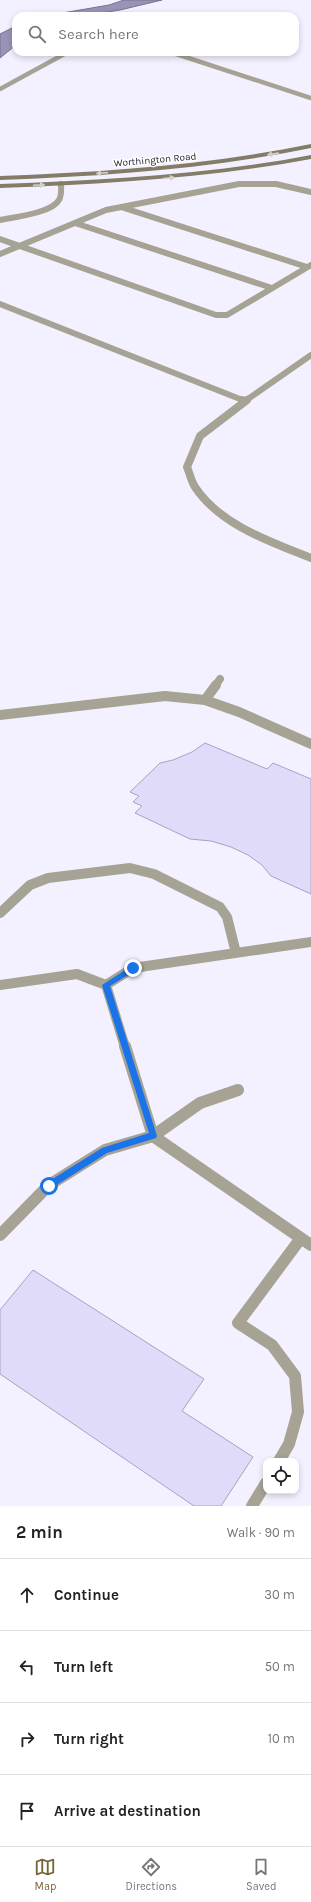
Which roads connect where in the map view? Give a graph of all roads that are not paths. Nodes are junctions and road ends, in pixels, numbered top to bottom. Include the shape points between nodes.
1 (61, 56) edge
2 (182, 56) edge
3 (0, 89) edge
4 (311, 98) edge
5 (311, 146) edge
6 (311, 157) edge
7 (0, 178) edge
8 (61, 184) junction
9 (0, 186) edge
10 (311, 192) edge
11 (122, 208) junction
12 (0, 220) edge
13 (75, 223) junction
14 (0, 239) edge
15 (19, 245) junction
16 (0, 254) edge
17 (309, 266) edge
18 (272, 288) junction
19 (0, 304) edge
20 (311, 355) edge
21 (244, 401) junction
22 (311, 558) edge
23 (220, 679) dead end
24 (205, 700) junction
25 (0, 716) edge
26 (311, 744) edge
27 (0, 913) edge
28 (311, 942) edge
29 (236, 953) junction
30 (0, 985) edge
31 (106, 985) junction
32 (238, 1090) dead end
33 (153, 1136) junction
34 (0, 1235) edge
35 (306, 1242) edge
36 (281, 1458) edge
37 (263, 1488) edge
38 (252, 1506) edge

1 - 3 lane
2 - 4 lane
5 -> 7 main road, Worthington Road via 202,165
8 -> 6 main road, Worthington Road via 186,177 266,167
9 -> 8 main road, Worthington Road
8 - 12 lane via 58,202 45,210
10 - 11 lane via 276,184 238,184
11 - 13 lane via 106,210
11 - 17 lane
13 - 15 lane
13 - 18 lane
14 - 15 lane
15 - 16 lane
15 - 18 lane via 216,315 227,315
17 - 18 lane
19 - 21 lane
20 - 21 lane
21 - 22 lane via 200,436 186,467 196,488 208,502 229,518 258,535
23 - 24 lane
24 - 25 lane via 165,696
24 - 26 lane
27 - 29 lane via 30,885 48,878 130,868 154,874 220,907 227,917
28 - 29 lane
29 - 31 lane via 133,968
30 - 31 lane via 77,974
31 - 33 lane
32 - 33 lane via 200,1103
33 - 34 lane via 105,1150 49,1186
33 - 35 lane
35 - 36 lane via 238,1323 272,1345 295,1376 298,1412 289,1444
37 - 38 lane

